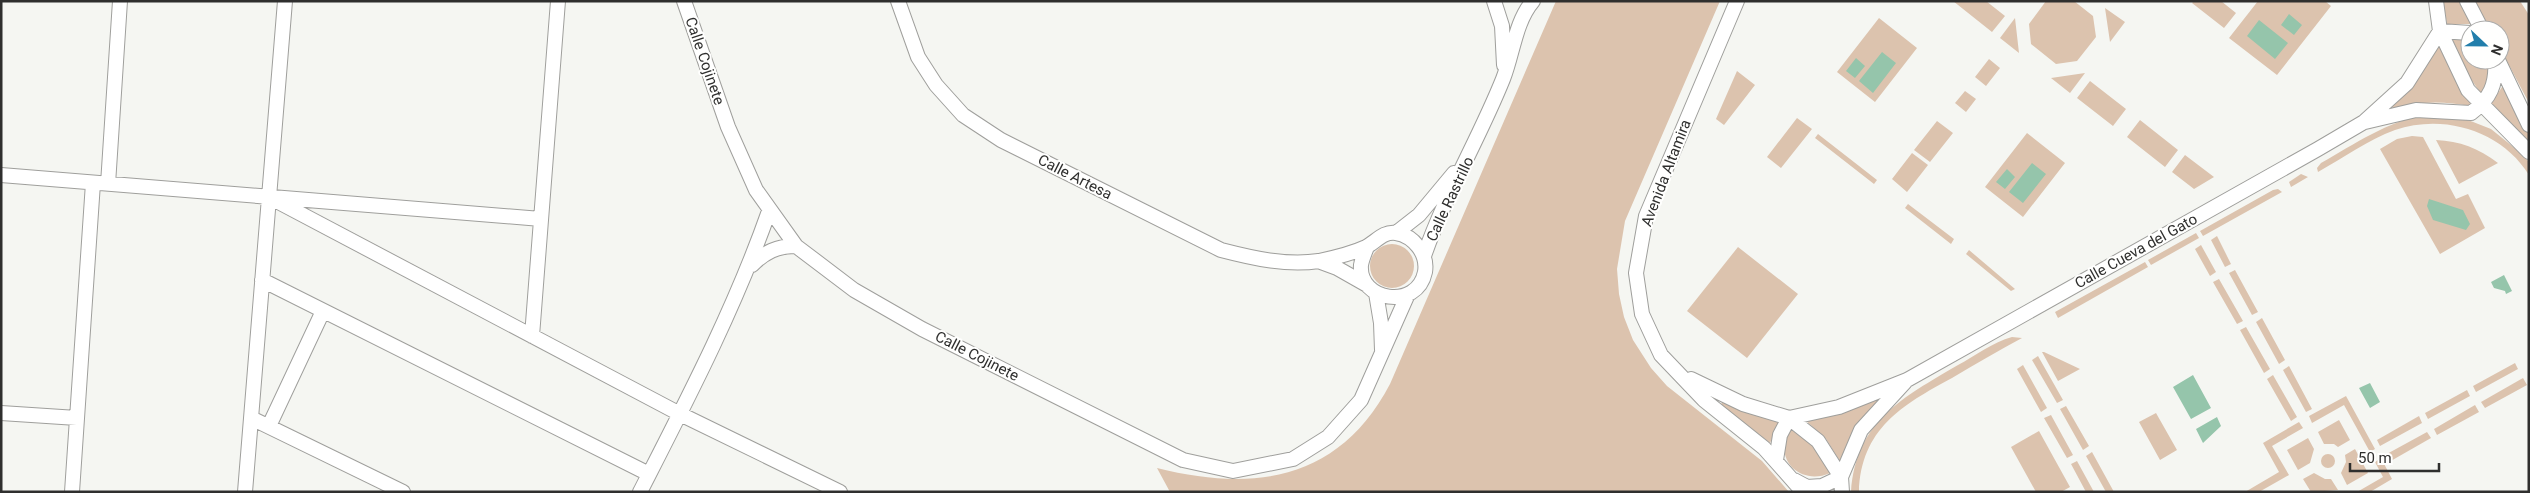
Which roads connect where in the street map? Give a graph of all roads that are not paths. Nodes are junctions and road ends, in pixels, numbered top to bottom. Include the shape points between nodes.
1 (120, 1) edge
2 (285, 1) edge
3 (558, 1) edge
4 (684, 1) edge
5 (898, 1) edge
6 (1494, 1) edge
7 (1533, 1) edge
8 (1737, 1) edge
9 (2436, 1) edge
10 (2467, 1) edge
11 (2477, 20) edge
12 (2440, 31) junction
13 (2460, 32) edge
14 (2496, 70) edge
15 (2501, 70) edge
16 (1503, 78) junction
17 (2482, 104) junction
18 (2364, 122) junction
19 (2529, 125) edge
20 (1476, 142) junction
21 (2529, 152) edge
22 (1, 175) edge
23 (92, 183) junction
24 (108, 184) junction
25 (269, 197) junction
26 (769, 211) junction
27 (541, 219) junction
28 (1396, 233) junction
29 (796, 246) junction
30 (1367, 247) junction
31 (1424, 256) junction
32 (1318, 261) junction
33 (748, 269) junction
34 (262, 280) junction
35 (1372, 289) junction
36 (1408, 294) junction
37 (323, 310) junction
38 (532, 336) junction
39 (1382, 356) junction
40 (1677, 372) junction
41 (1907, 380) junction
42 (1, 413) edge
43 (680, 414) junction
44 (77, 418) junction
45 (251, 418) junction
46 (1789, 418) junction
47 (269, 426) junction
48 (1776, 460) junction
49 (649, 474) junction
50 (1841, 476) junction
51 (1793, 479) junction
52 (824, 488) edge
53 (72, 492) edge
54 (246, 492) edge
55 (403, 492) edge
56 (640, 492) edge
57 (840, 492) edge
58 (1803, 492) edge
59 (1842, 492) edge

1 - 24 street
2 - 25 street
3 - 27 street
4 - 26 street, Calle Cojinete via 728,127
5 - 32 street, Calle Artesa via 918,57 936,85 963,115 1001,140 1221,250 1254,259
6 - 16 street, Calle Rastrillo via 1502,26
7 - 16 street, Calle Rastrillo via 1518,28
8 - 40 street, Avenida Altamira via 1646,216 1636,273 1642,314 1661,355
9 - 12 street
10 - 11 street
12 - 13 street
12 - 17 street via 2468,90
12 - 18 street via 2407,83
14 - 17 street via 2492,91
15 - 19 street
16 - 20 street, Calle Rastrillo
17 - 18 street via 2471,113 2416,110
17 - 21 street
18 - 41 street, Calle Cueva del Gato
20 - 28 street, Calle Rastrillo via 1420,215
20 - 31 street, Calle Rastrillo via 1435,224
22 - 23 street
23 - 24 street
23 - 44 street
24 - 25 street
25 - 27 street
25 - 34 street
25 - 38 street
26 - 29 street, Calle Cojinete
26 - 33 street
27 - 38 street
28 - 30 street via 1380,236
28 - 31 street via 1417,244
29 - 33 street via 765,252
29 - 39 street, Calle Cojinete via 854,290 922,329 1183,460 1233,471 1293,459 1328,437 1361,400
30 - 32 street, Calle Artesa
30 - 35 street via 1361,266
31 - 36 street via 1425,272 1419,285
32 - 35 street, Calle Artesa via 1337,268
33 - 43 street
34 - 37 street
34 - 45 street
35 - 36 street via 1392,298
35 - 39 street, Calle Cojinete via 1381,323
36 - 39 street, Calle Cojinete
37 - 47 street
37 - 49 street
38 - 43 street
40 - 46 street, Avenida Altamira via 1718,394
40 - 48 street, Avenida Altamira via 1704,400
41 - 46 street via 1839,407
41 - 50 street via 1861,430
42 - 44 street
43 - 49 street
43 - 52 street
44 - 53 street
45 - 47 street
45 - 54 street
46 - 48 street via 1780,435
46 - 50 street, Avenida Altamira via 1818,440
47 - 55 street
48 - 51 street, Avenida Altamira
49 - 56 street
50 - 51 street via 1822,486 1807,487
50 - 59 street, Avenida Altamira
51 - 58 street, Avenida Altamira
52 - 57 street

